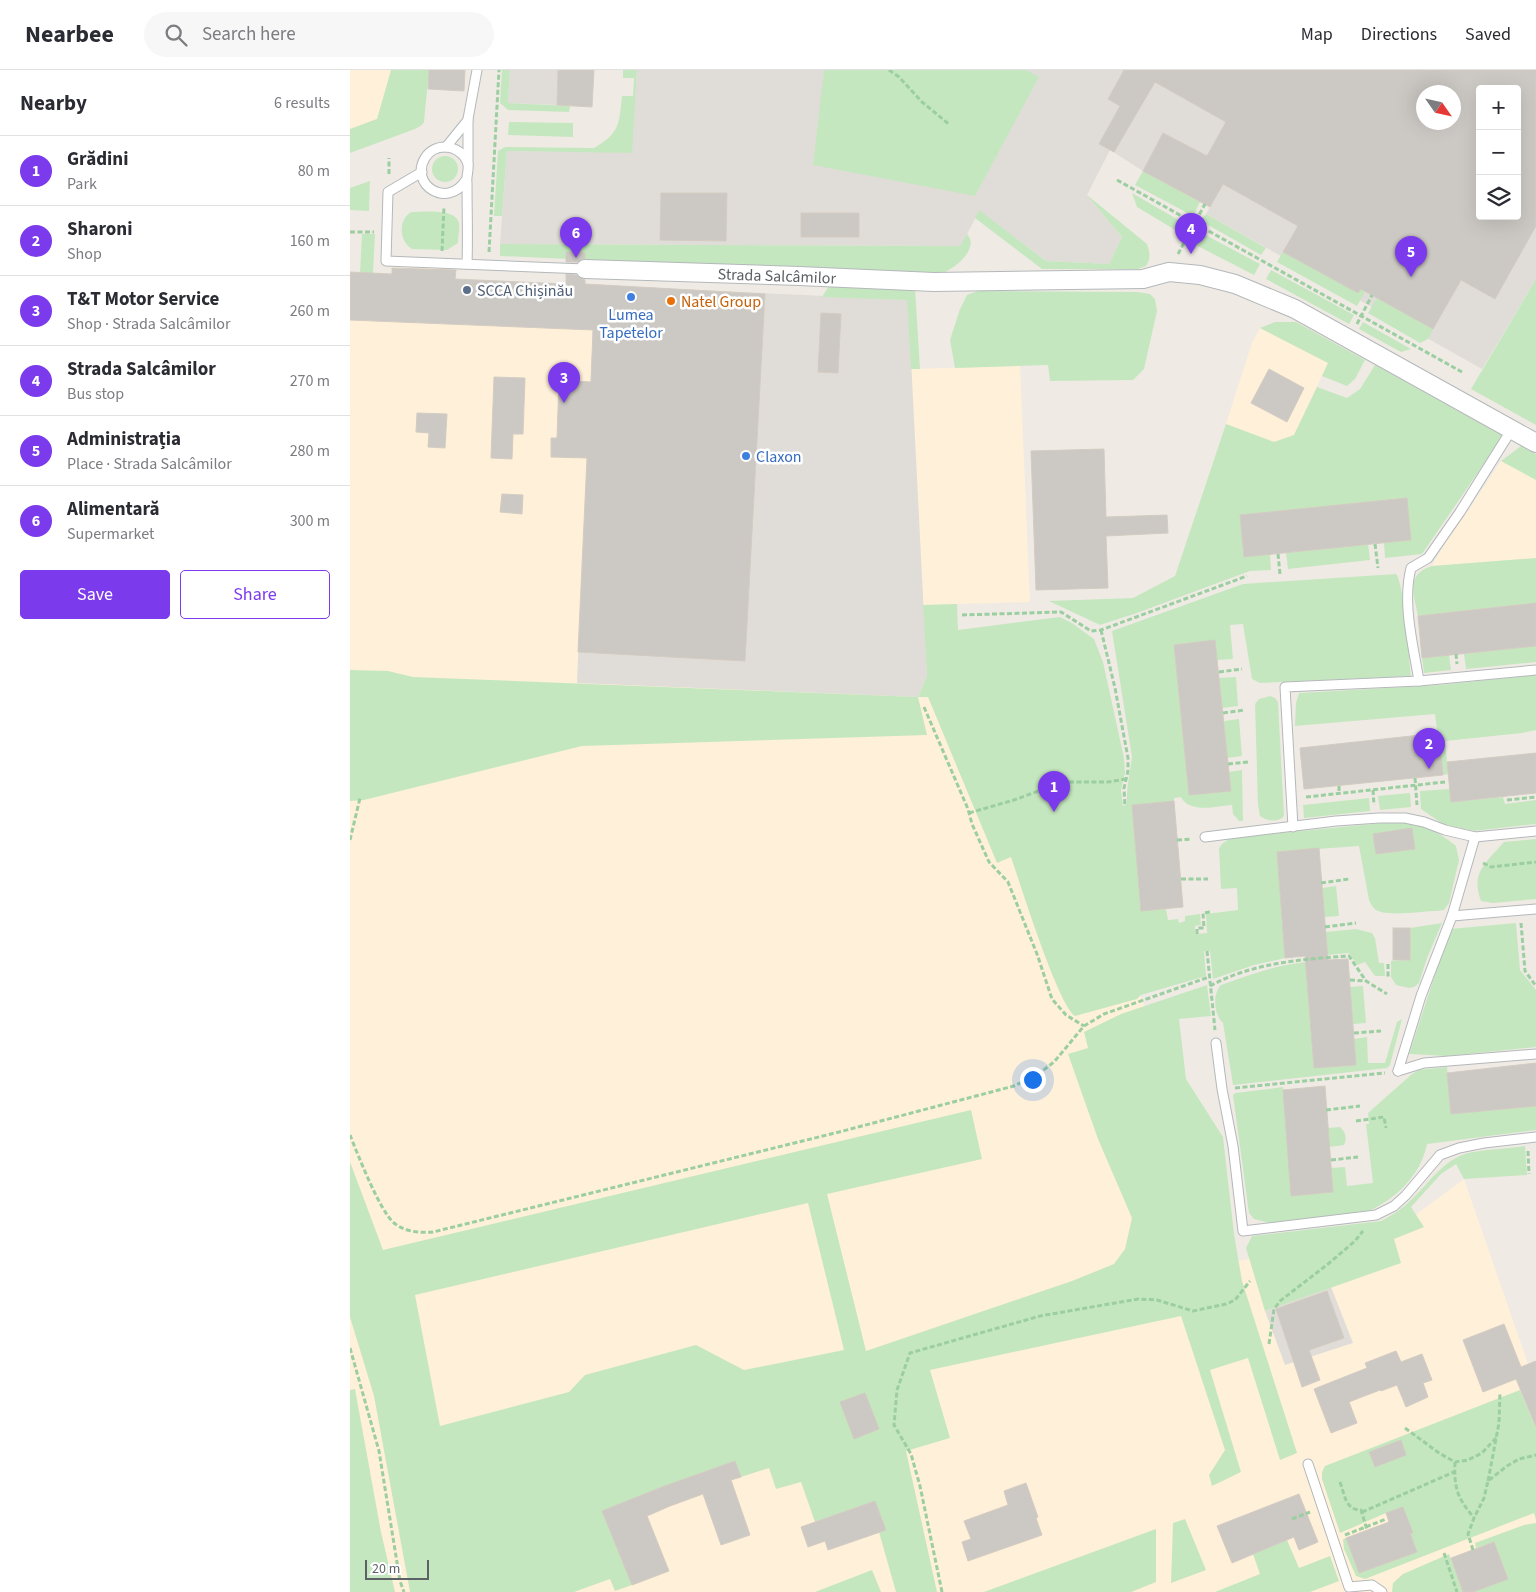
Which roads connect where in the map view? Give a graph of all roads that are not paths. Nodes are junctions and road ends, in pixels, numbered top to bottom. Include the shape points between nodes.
1 (477, 70) edge
2 (468, 119) junction
3 (446, 147) junction
4 (468, 165) junction
5 (422, 172) junction
6 (466, 180) junction
7 (467, 264) junction
8 (585, 269) joint
9 (1512, 429) junction
10 (1536, 443) edge
11 (1536, 670) edge
12 (1419, 681) junction
13 (1293, 827) junction
14 (1536, 831) edge
15 (1205, 837) dead end
16 (1475, 837) junction
17 (1536, 909) edge
18 (1452, 916) junction
19 (1216, 1044) road end
20 (1536, 1054) edge
21 (1532, 1138) edge
22 (1308, 1464) dead end
23 (1382, 1592) edge

1 - 2 lane
2 - 3 lane
2 - 4 lane
3 - 4 lane via 460,152
3 - 5 lane via 431,151 422,164
4 - 6 lane
5 - 6 lane via 434,192 456,191
5 - 7 lane, Strada Salcâmilor via 388,192 386,261
6 - 7 lane
7 - 8 lane, Strada Salcâmilor
8 - 9 street, Strada Salcâmilor via 934,282 1143,279 1168,272 1200,275 1235,284 1295,308
9 - 10 street, Strada Salcâmilor
9 - 12 lane via 1428,558 1411,568 1407,585 1408,612
11 - 12 lane
12 - 13 lane via 1285,687
13 - 15 lane
13 - 16 lane via 1336,821 1405,818
14 - 16 lane
16 - 18 lane
17 - 18 lane
18 - 20 lane via 1421,996 1398,1072 1424,1063
19 - 21 lane via 1243,1231 1376,1215 1406,1195 1440,1154 1484,1143
22 - 23 lane via 1349,1587 1372,1585

